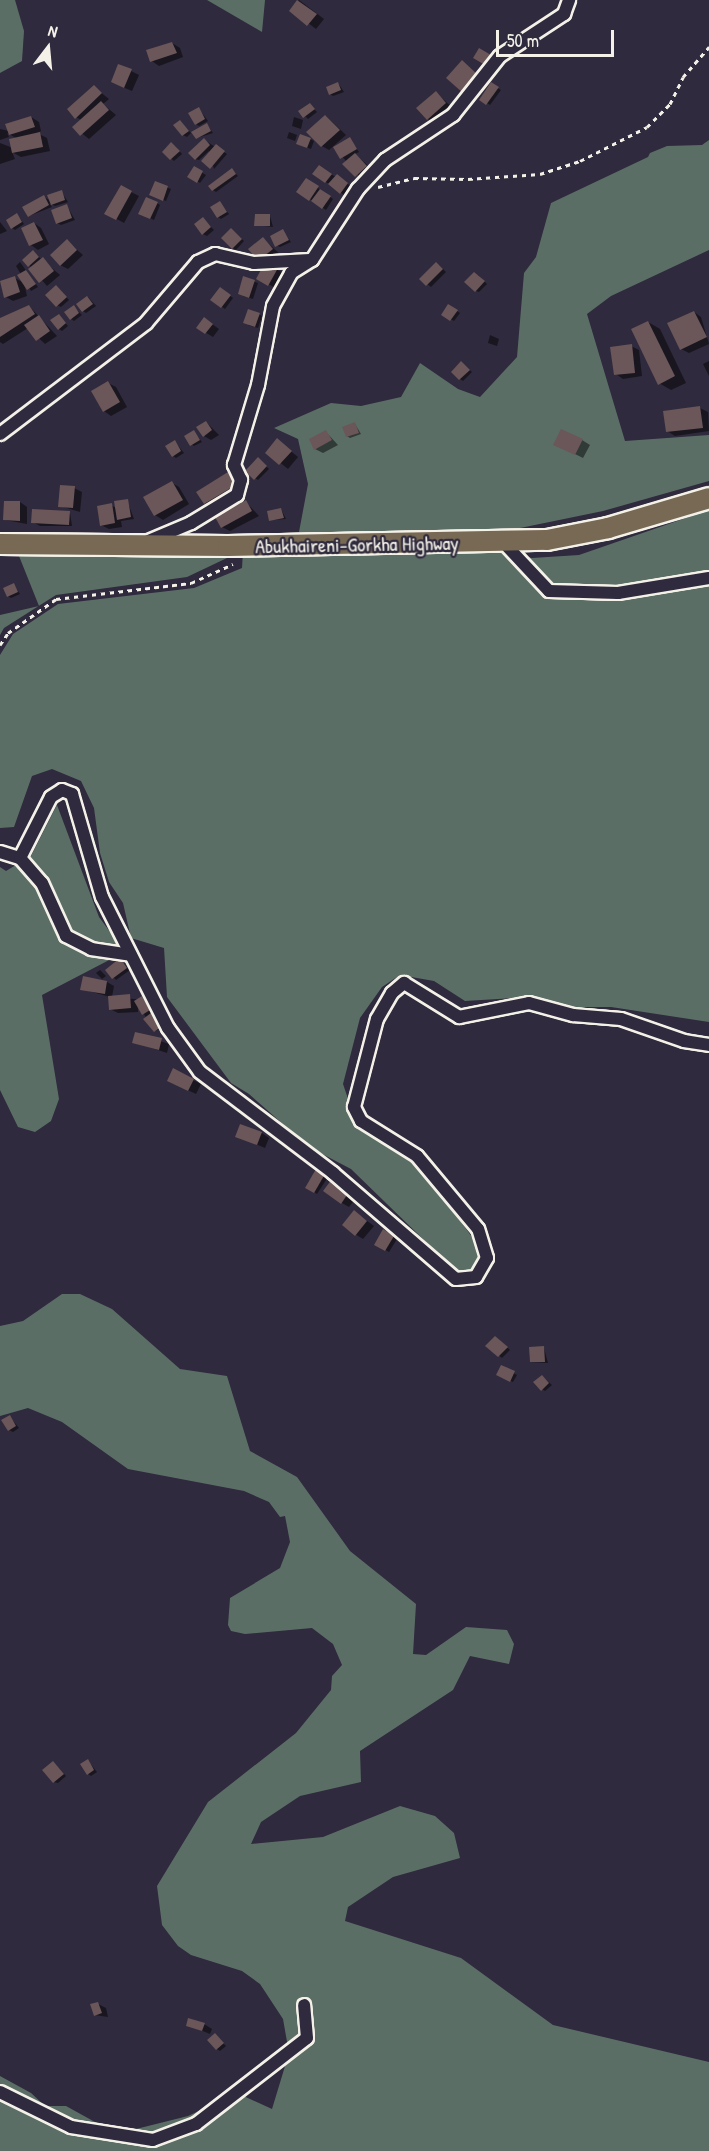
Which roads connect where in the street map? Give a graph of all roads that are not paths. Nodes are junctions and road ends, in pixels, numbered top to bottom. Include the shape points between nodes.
1 (569, 0) edge
2 (312, 260) junction
3 (0, 434) edge
4 (709, 498) edge
5 (504, 542) junction
6 (0, 544) edge
7 (137, 546) junction
8 (709, 578) edge
9 (0, 852) edge
10 (20, 858) junction
11 (131, 956) junction
12 (709, 1045) edge
13 (304, 2005) dead end
14 (0, 2092) edge

1 - 2 street via 564,14 500,56 453,115 385,160 358,189
2 - 3 street via 254,263 215,254 198,262 146,323
2 - 7 street via 291,273 273,306 258,385 234,465 241,480 237,495 191,523
4 - 5 main road, Abukhaireni-Gorkha Highway via 608,528 547,540
5 - 7 main road, Abukhaireni-Gorkha Highway
5 - 8 street via 549,591 618,593
6 - 7 main road, Abukhaireni-Gorkha Highway
9 - 10 street
10 - 11 street via 42,883 66,936 91,949
10 - 11 street via 51,797 62,790 72,794 102,897
11 - 12 street via 168,1028 200,1072 333,1173 456,1279 476,1277 487,1258 478,1229 417,1156 361,1121 354,1107 377,1019 392,993 404,983 459,1017 529,1003 573,1016 621,1018 684,1041
13 - 14 street via 307,2038 196,2124 153,2140 71,2127

